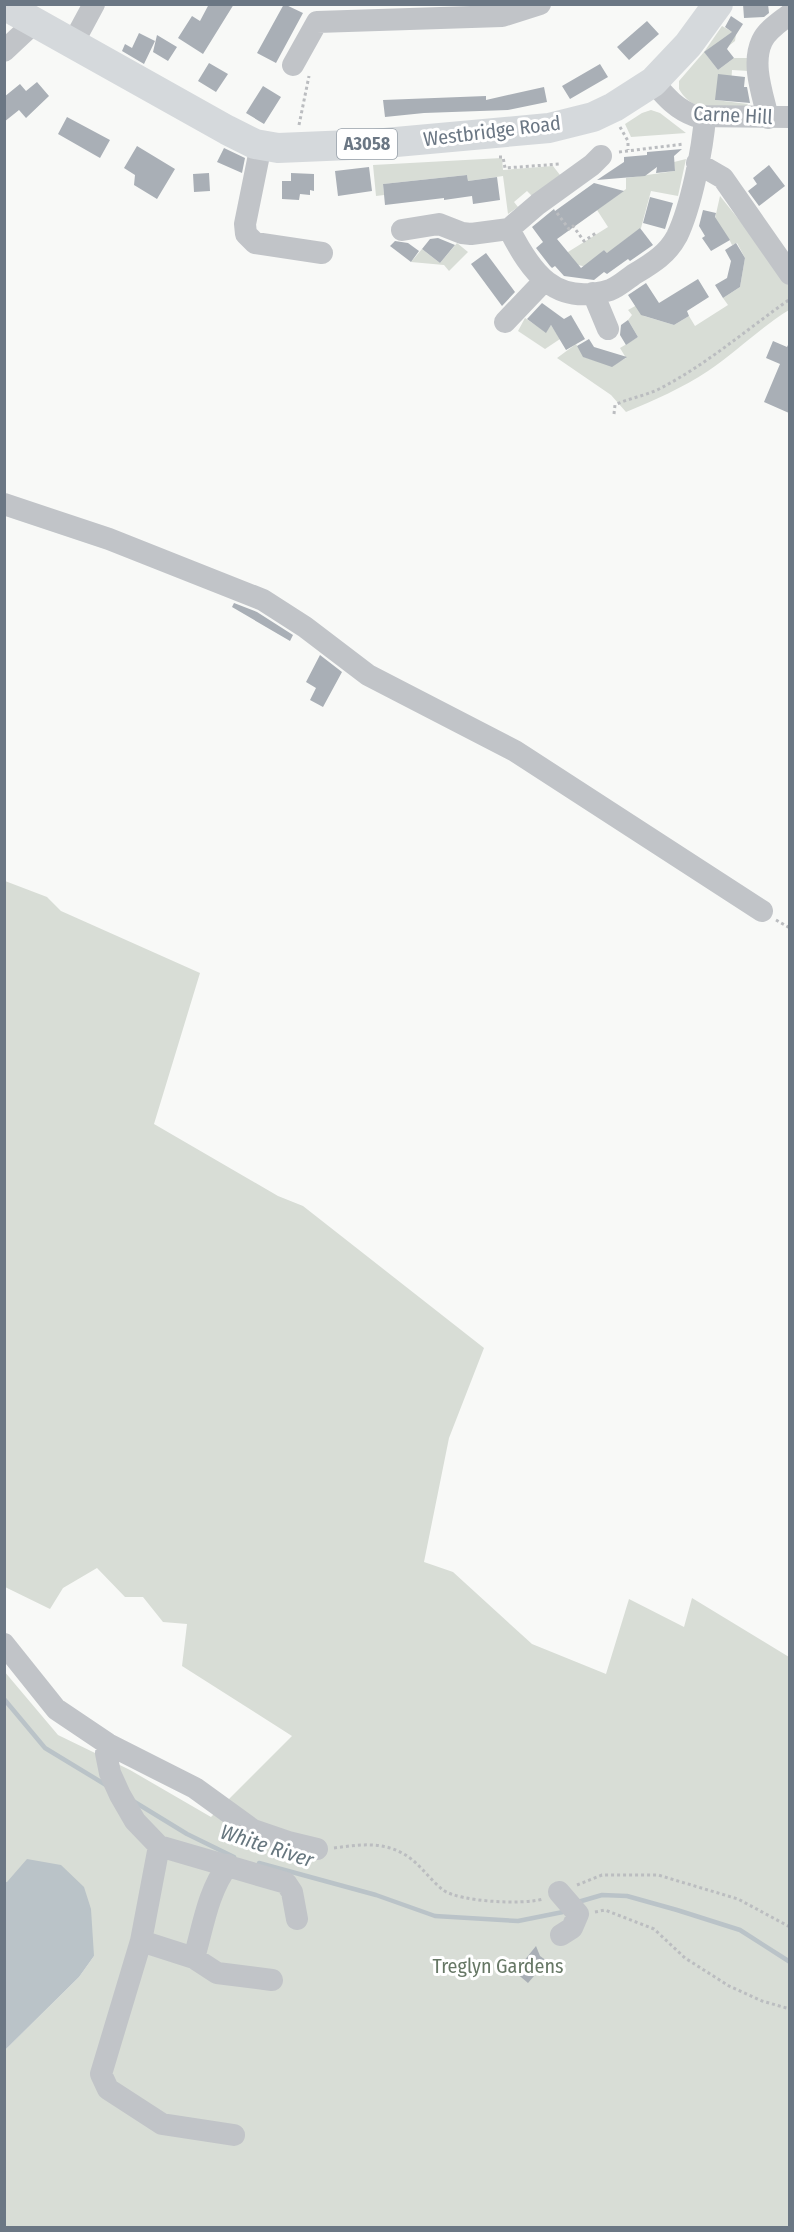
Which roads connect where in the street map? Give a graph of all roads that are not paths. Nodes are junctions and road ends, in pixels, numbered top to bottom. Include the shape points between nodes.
1 (4, 4) edge
2 (94, 4) edge
3 (540, 4) edge
4 (718, 4) edge
5 (428, 11) edge
6 (789, 14) edge
7 (36, 21) junction
8 (73, 43) junction
9 (4, 51) edge
10 (292, 65) dead end
11 (653, 82) junction
12 (705, 116) junction
13 (779, 117) edge
14 (261, 145) junction
15 (700, 152) junction
16 (601, 156) road end
17 (509, 229) junction
18 (402, 230) dead end
19 (322, 253) dead end
20 (789, 274) edge
21 (544, 281) junction
22 (593, 293) junction
23 (505, 322) dead end
24 (608, 329) dead end
25 (4, 504) edge
26 (762, 911) dead end
27 (4, 1644) edge
28 (108, 1744) junction
29 (159, 1846) junction
30 (317, 1849) dead end
31 (228, 1865) junction
32 (570, 1905) road end
33 (297, 1919) dead end
34 (561, 1935) dead end
35 (141, 1941) junction
36 (194, 1958) junction
37 (272, 1980) dead end
38 (234, 2135) dead end

1 - 7 main road, Westbridge Road / A3058
2 - 8 street
3 - 5 street via 502,16
4 - 11 main road, Westbridge Road / A3058 via 688,45
5 - 10 street via 317,22
6 - 13 street via 762,40 758,54 759,77
7 - 8 main road, Westbridge Road / A3058
7 - 9 street
8 - 14 main road, Westbridge Road / A3058 via 226,130
11 - 12 street, Carne Hill via 682,111
11 - 14 main road, Westbridge Road / A3058 via 593,117 549,128 374,144 278,148
12 - 13 street, Carne Hill
12 - 15 street
14 - 19 street via 246,234 255,243
15 - 20 street via 723,178
15 - 22 street via 685,215 664,255 611,290
16 - 17 street via 592,165 570,170
17 - 18 street via 471,234 439,224
17 - 21 street
21 - 22 street via 578,295
21 - 23 street
22 - 24 street
25 - 26 street via 109,539 263,600 368,675 515,751
27 - 28 street via 56,1708
28 - 29 street via 106,1753 118,1791 135,1821
28 - 30 street via 195,1788 253,1830
29 - 31 street
29 - 35 street
31 - 33 street via 286,1883 292,1892
31 - 36 street via 212,1893
32 - 34 street via 572,1928
35 - 36 street
35 - 38 street via 101,2074 108,2089 162,2124
36 - 37 street via 217,1973

